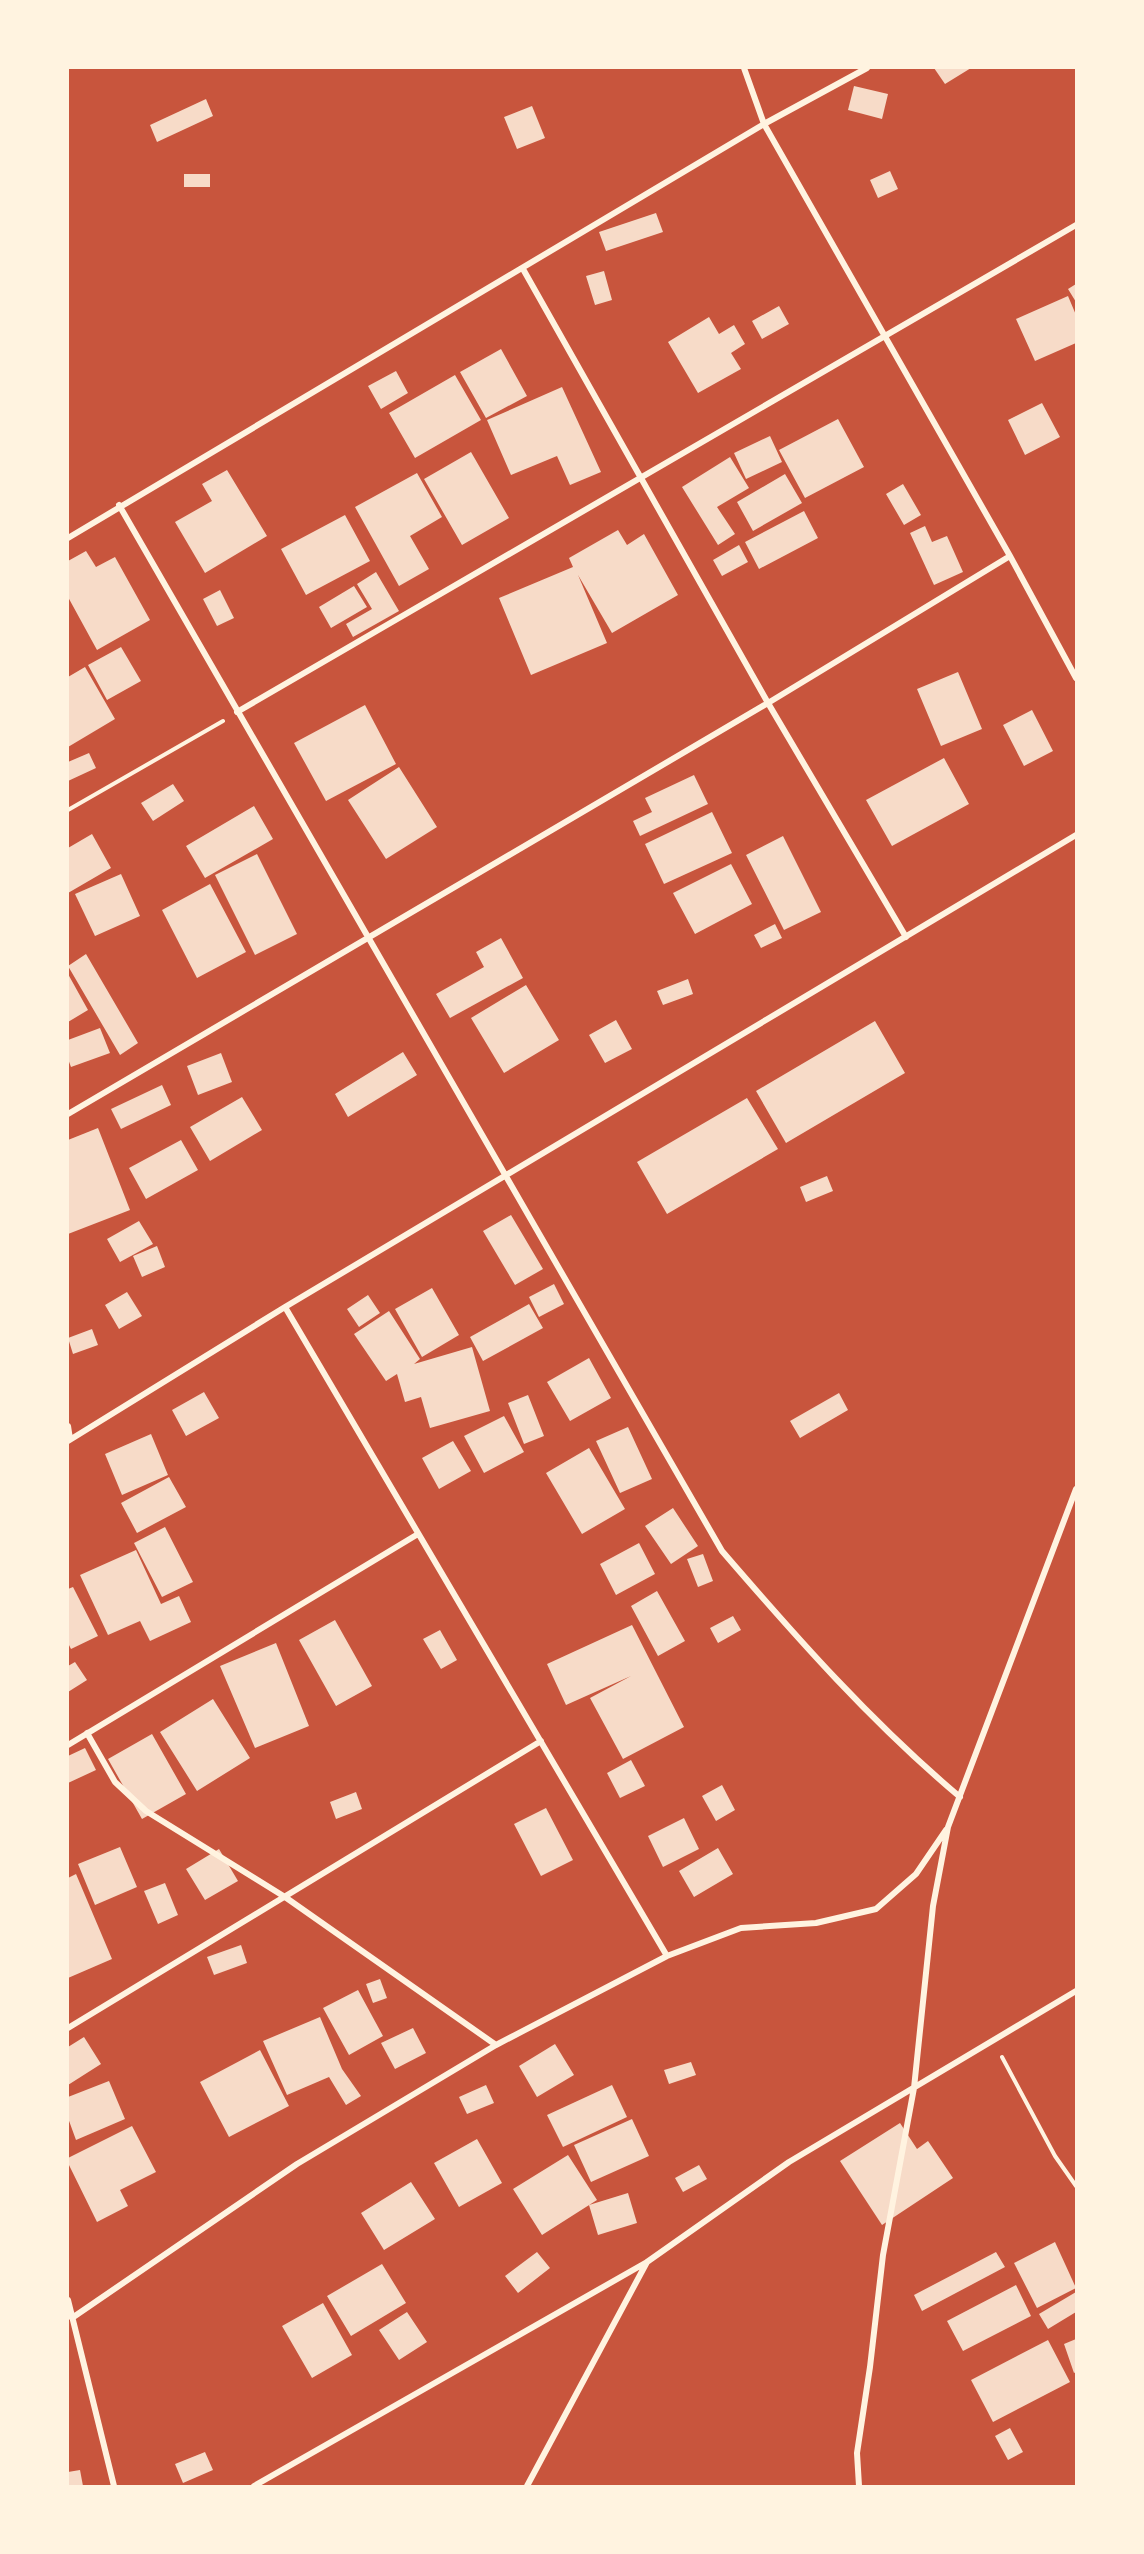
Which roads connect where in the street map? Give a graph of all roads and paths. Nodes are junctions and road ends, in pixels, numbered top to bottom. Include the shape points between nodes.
1 (744, 68) edge
2 (867, 68) edge
3 (764, 124) junction
4 (1077, 225) edge
5 (523, 269) junction
6 (885, 336) junction
7 (641, 478) junction
8 (119, 506) junction
9 (68, 538) edge
10 (1010, 556) junction
11 (1077, 678) edge
12 (768, 703) junction
13 (237, 712) junction
14 (68, 810) edge
15 (1077, 835) edge
16 (906, 937) junction
17 (369, 938) junction
18 (68, 1114) edge
19 (507, 1175) junction
20 (285, 1307) junction
21 (68, 1426) edge
22 (69, 1440) edge
23 (1077, 1490) edge
24 (418, 1534) junction
25 (87, 1733) junction
26 (541, 1741) junction
27 (68, 1745) edge
28 (960, 1797) junction
29 (948, 1827) junction
30 (285, 1897) junction
31 (668, 1956) junction
32 (1077, 1990) edge
33 (68, 2028) edge
34 (994, 2040) junction
35 (496, 2045) junction
36 (914, 2088) junction
37 (1077, 2186) edge
38 (647, 2262) junction
39 (68, 2300) edge
40 (72, 2318) junction
41 (114, 2487) edge
42 (254, 2487) edge
43 (527, 2487) edge
44 (860, 2487) edge

1 - 3 street
2 - 3 street
3 - 5 street
3 - 6 street
4 - 6 street
5 - 7 street
5 - 8 street
6 - 7 street
6 - 10 street
7 - 12 street
7 - 13 street
8 - 9 street
8 - 13 street
10 - 11 street
10 - 12 street
12 - 16 street
12 - 17 street
13 - 14 path
13 - 17 street
15 - 16 street
16 - 19 street
17 - 18 street
17 - 19 street
19 - 20 street
19 - 28 street via 722,1551 835,1680 908,1753
20 - 22 street
20 - 24 street
21 - 22 street
23 - 28 street
24 - 25 street
24 - 26 street
25 - 27 street
25 - 30 street via 115,1782 146,1811
26 - 30 street
26 - 31 street
28 - 29 street
29 - 31 street via 916,1874 876,1909 816,1923 741,1928
29 - 36 street via 933,1906
30 - 33 street
30 - 35 street
31 - 35 street
32 - 34 street
34 - 36 street
34 - 37 path via 1055,2156
35 - 40 street via 297,2164
36 - 38 street via 789,2162
36 - 44 street via 883,2255 856,2453
38 - 42 street
38 - 43 street
39 - 40 street
40 - 41 street

